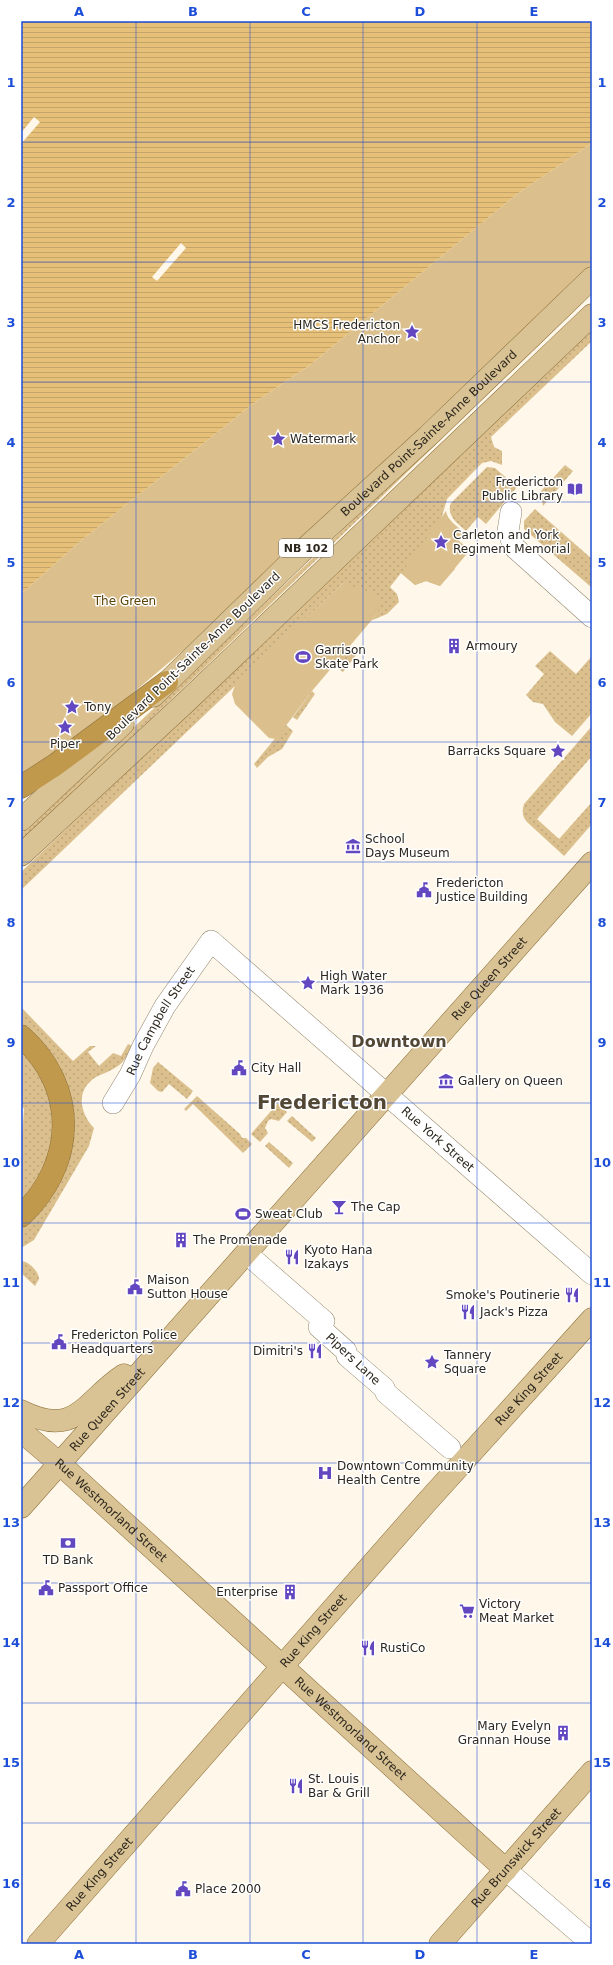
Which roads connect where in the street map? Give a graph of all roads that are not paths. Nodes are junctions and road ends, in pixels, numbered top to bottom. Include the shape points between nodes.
1 (592, 278) edge
2 (592, 315) edge
3 (511, 512) dead end
4 (592, 617) edge
5 (167, 682) junction
6 (21, 788) edge
7 (21, 820) edge
8 (21, 855) edge
9 (592, 863) edge
10 (211, 941) joint
11 (21, 1036) edge
12 (387, 1094) junction
13 (113, 1103) dead end
14 (21, 1216) edge
15 (246, 1253) junction
16 (592, 1274) edge
17 (592, 1319) edge
18 (150, 1362) junction
19 (21, 1411) edge
20 (21, 1431) edge
21 (450, 1448) dead end
22 (60, 1464) junction
23 (21, 1507) edge
24 (283, 1666) junction
25 (592, 1772) edge
26 (506, 1870) junction
27 (38, 1944) edge
28 (440, 1944) edge
29 (592, 1944) edge

1 - 5 main road, Boulevard Point-Sainte-Anne Boulevard / NB 102
2 - 8 main road, NB 102 via 186,702
3 - 4 street via 508,531 514,547
5 - 6 highway
5 - 7 main road, Boulevard Point-Sainte-Anne Boulevard / NB 102
9 - 12 main road, Rue Queen Street
10 - 12 street, Rue York Street
10 - 13 street, Rue Campbell Street via 165,1006
11 - 14 highway via 48,1066 63,1109 63,1133 59,1156 50,1180 36,1201
12 - 15 main road, Rue Queen Street
12 - 16 street, Rue York Street
15 - 18 main road, Rue Queen Street
15 - 21 street, Pipers Lane via 324,1321 319,1327 384,1388 386,1394
17 - 24 main road, Rue King Street
18 - 19 main road via 134,1368 112,1383 77,1415 65,1421 35,1418
18 - 22 main road, Rue Queen Street
20 - 22 main road, Rue Westmorland Street
22 - 23 main road, Rue Queen Street
22 - 24 main road, Rue Westmorland Street
24 - 26 main road, Rue Westmorland Street
24 - 27 main road, Rue King Street
25 - 26 main road, Rue Brunswick Street
26 - 28 main road, Rue Brunswick Street
26 - 29 street, Rue Westmorland Street

